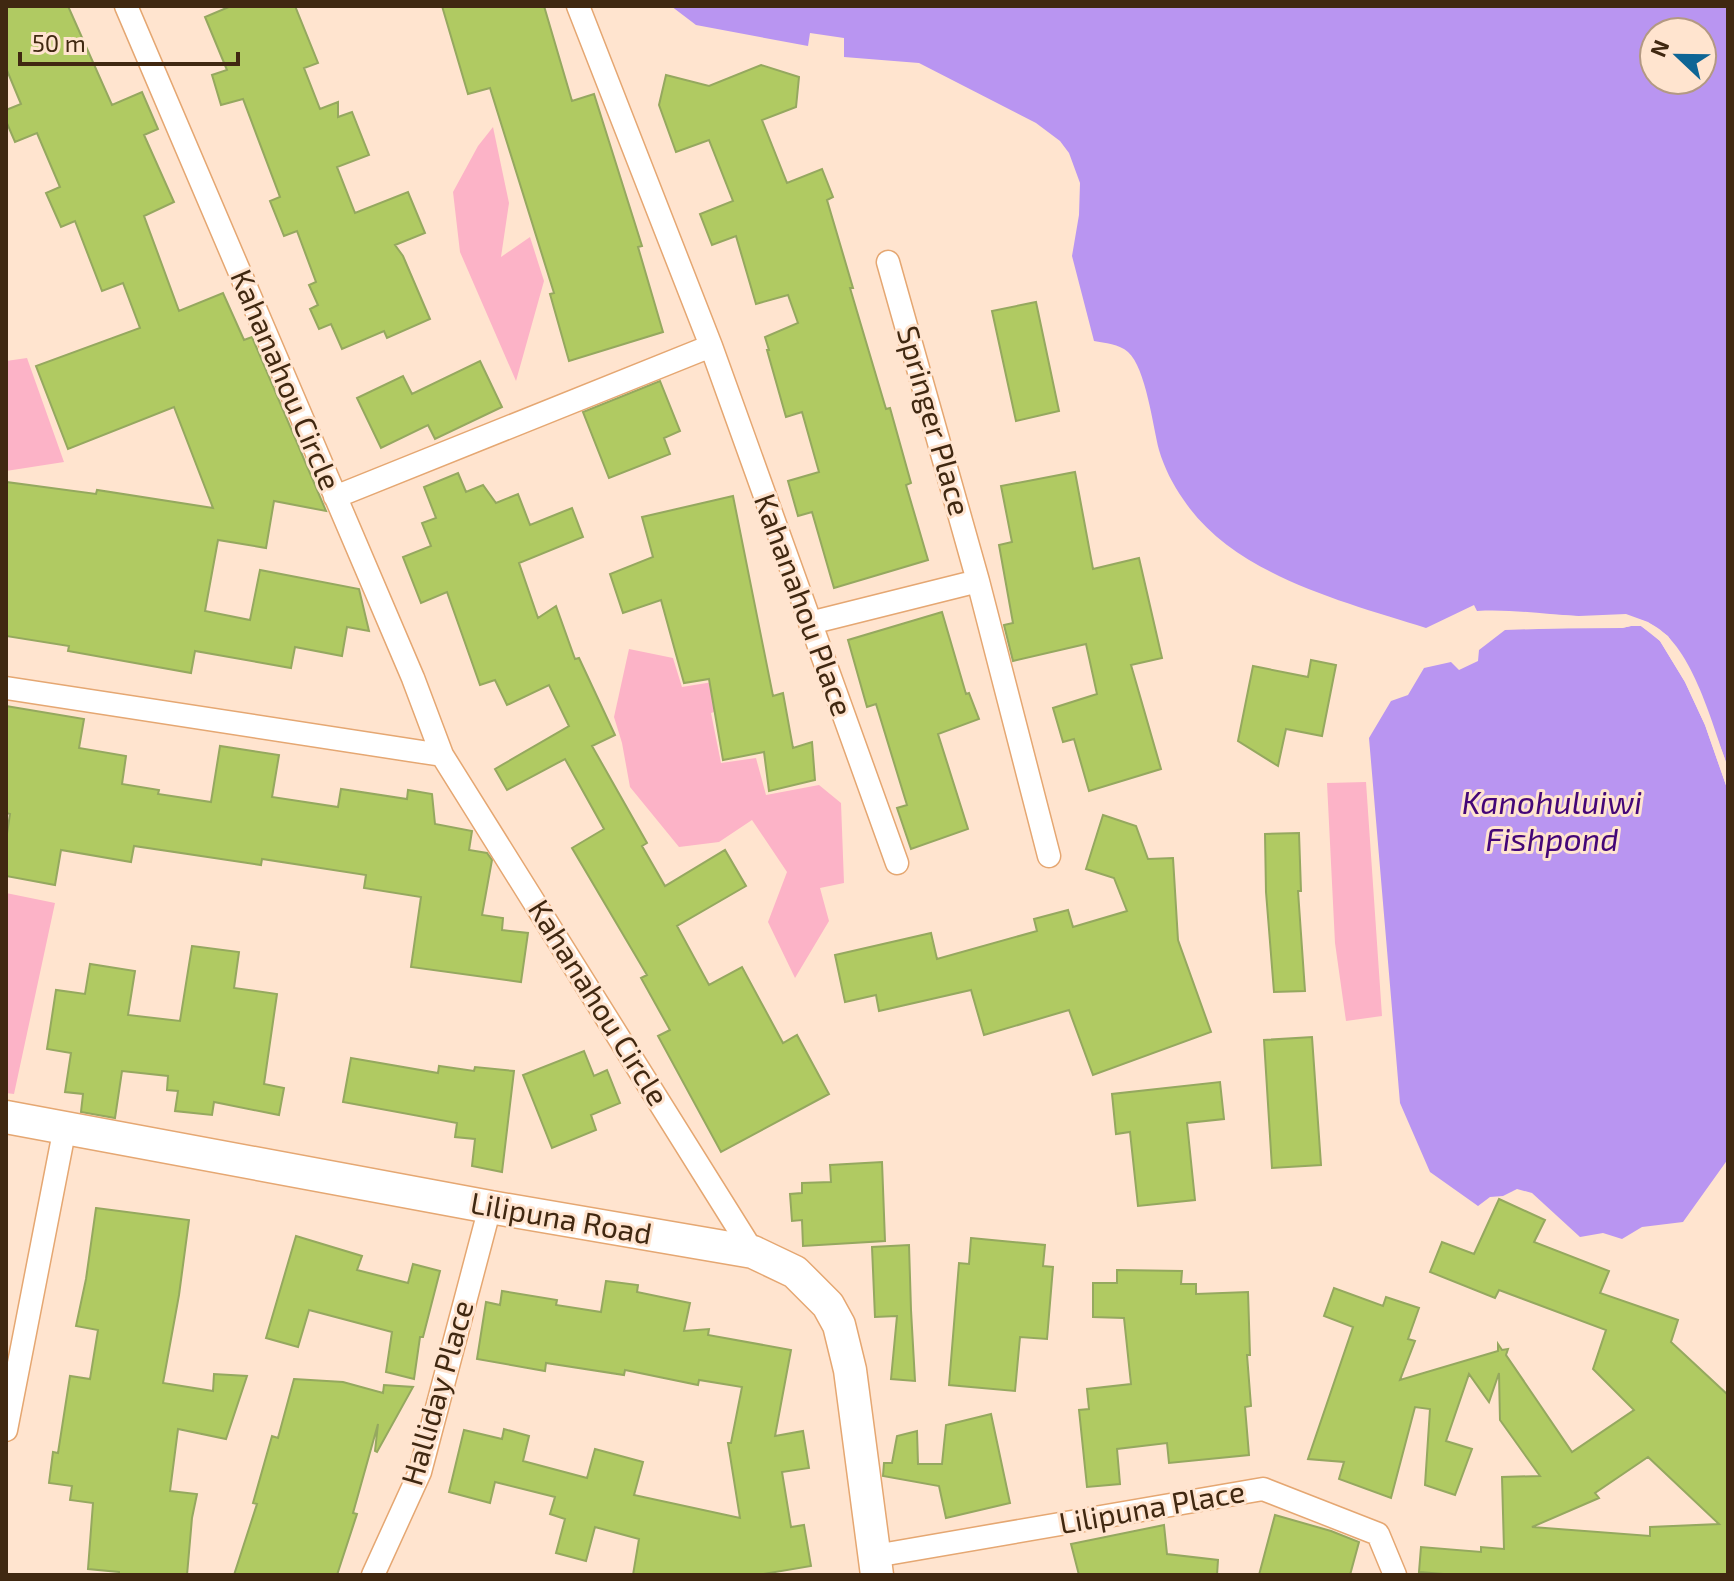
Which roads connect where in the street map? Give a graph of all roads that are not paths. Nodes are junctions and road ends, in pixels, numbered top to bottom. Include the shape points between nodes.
1 (126, 6) edge
2 (578, 6) edge
3 (888, 262) dead end
4 (711, 346) junction
5 (335, 497) junction
6 (978, 581) junction
7 (810, 623) junction
8 (6, 688) edge
9 (442, 755) junction
10 (1049, 856) dead end
11 (897, 863) dead end
12 (6, 1117) edge
13 (65, 1127) junction
14 (490, 1207) junction
15 (753, 1252) junction
16 (6, 1430) edge
17 (876, 1566) edge
18 (373, 1575) edge
19 (1395, 1575) edge

1 - 5 street, Kahanahou Circle
2 - 4 street, Kahanahou Place
3 - 6 street, Springer Place
4 - 5 street
4 - 7 street, Kahanahou Place
5 - 9 street, Kahanahou Circle
6 - 7 street
6 - 10 street, Springer Place
7 - 11 street, Kahanahou Place
8 - 9 street
9 - 15 street, Kahanahou Circle
12 - 13 street, Lilipuna Road
13 - 14 street, Lilipuna Road
13 - 16 street
14 - 15 street, Lilipuna Road
14 - 18 street, Halliday Place via 420,1472
15 - 17 street, Lilipuna Road via 795,1272 828,1305 839,1325 850,1370
17 - 19 street, Lilipuna Place via 1263,1489 1378,1534

